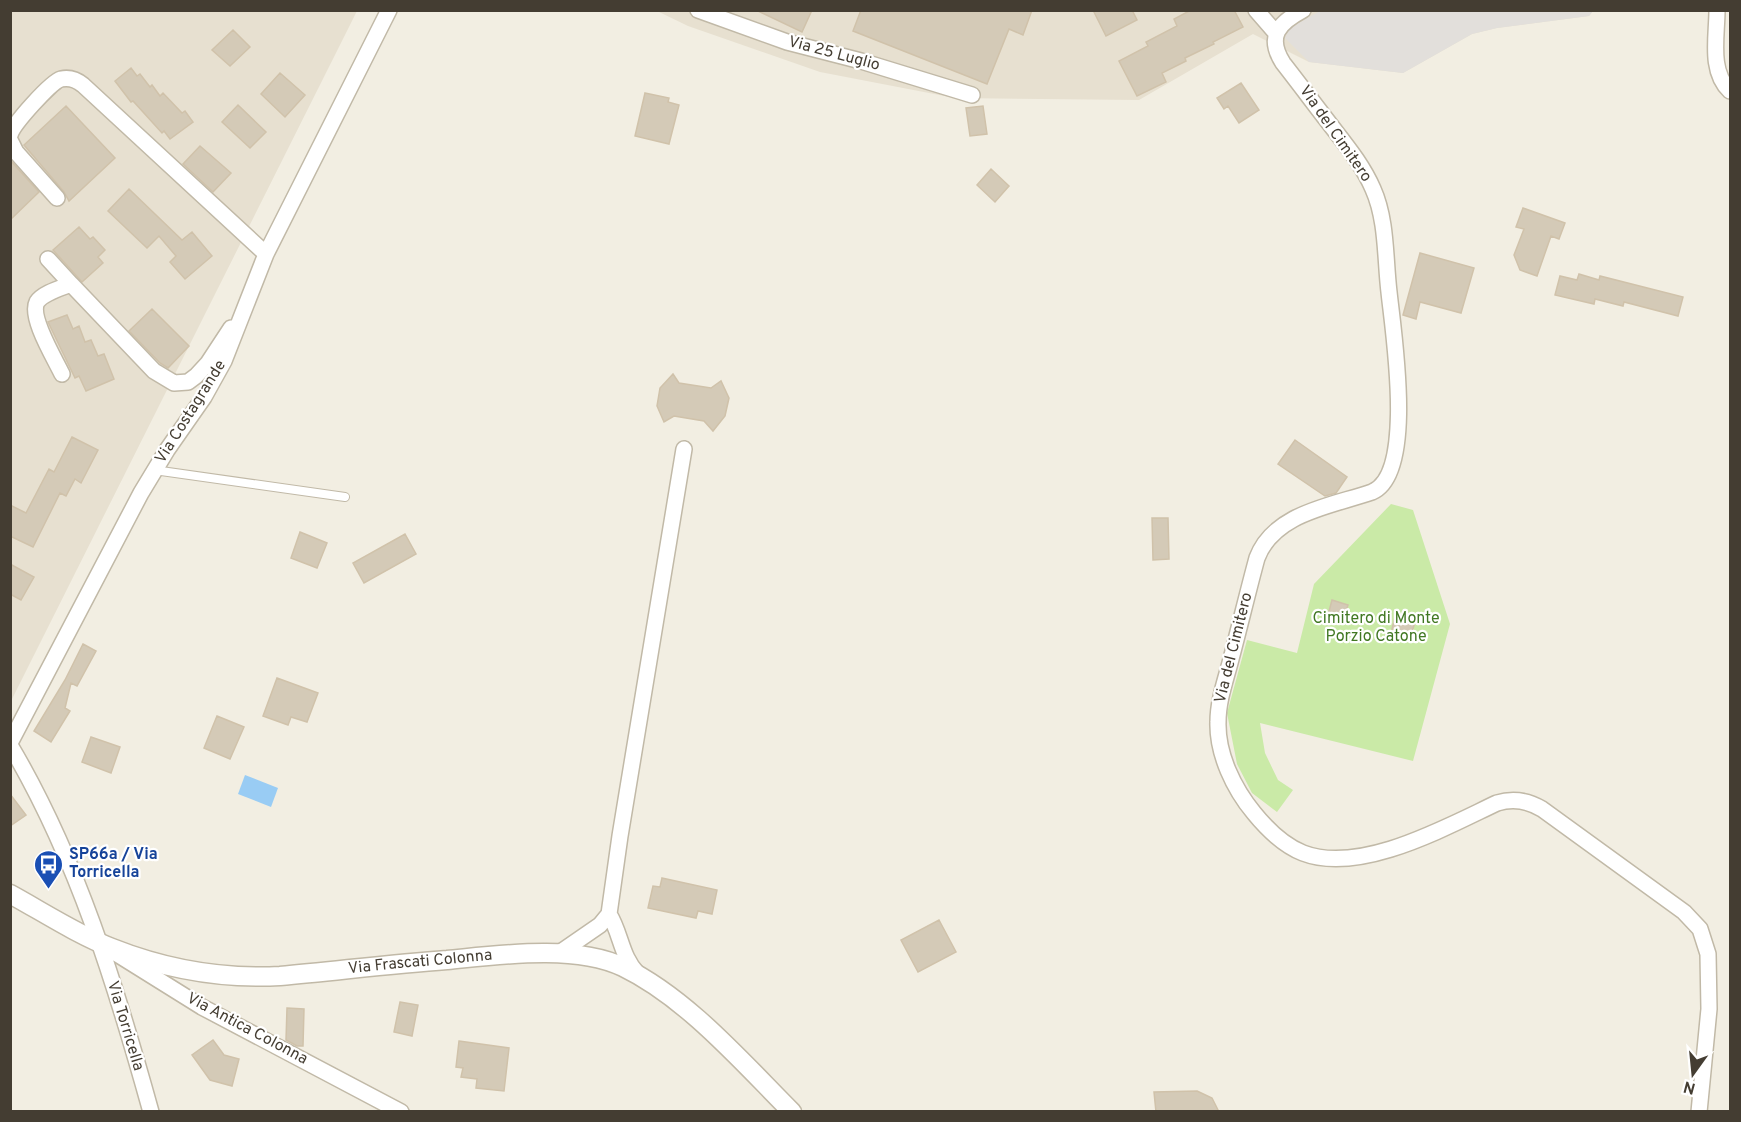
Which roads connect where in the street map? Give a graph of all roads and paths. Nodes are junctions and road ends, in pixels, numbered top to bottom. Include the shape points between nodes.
1 (389, 10) edge
2 (698, 10) edge
3 (1256, 10) edge
4 (1303, 10) edge
5 (1717, 10) edge
6 (1276, 33) junction
7 (1731, 91) edge
8 (972, 95) dead end
9 (10, 135) edge
10 (10, 140) edge
11 (57, 198) dead end
12 (266, 254) junction
13 (48, 259) dead end
14 (71, 284) junction
15 (247, 303) junction
16 (62, 374) dead end
17 (684, 449) dead end
18 (154, 470) junction
19 (345, 497) dead end
20 (10, 744) edge
21 (10, 894) edge
22 (609, 914) junction
23 (97, 940) junction
24 (558, 954) junction
25 (642, 978) junction
26 (151, 1112) edge
27 (400, 1112) edge
28 (792, 1112) edge
29 (1699, 1112) edge

1 - 12 street, Via Costagrande
2 - 8 street, Via 25 Luglio via 787,42
3 - 6 street
4 - 6 street via 1283,23
5 - 7 street via 1717,70
6 - 29 street, Via del Cimitero via 1281,59 1359,163 1376,196 1399,398 1397,435 1382,486 1287,522 1272,532 1262,546 1218,716 1219,738 1235,783 1262,823 1281,840 1296,850 1329,858 1377,852 1418,839 1502,801 1520,800 1538,806 1684,912 1700,929 1708,954 1709,1002
9 - 12 street via 17,122 54,83 63,78 74,80
10 - 11 street
12 - 15 street, Via Costagrande
13 - 14 street
14 - 15 street via 154,371 178,384 192,380 203,369
14 - 16 street via 40,299 35,311
15 - 18 street, Via Costagrande via 213,381
17 - 22 street
18 - 19 lane
18 - 20 street, Via Costagrande
20 - 23 street, Via Costagrande via 49,818
21 - 23 street, Via Frascati Colonna
22 - 24 street via 600,925
22 - 25 street via 627,960
23 - 24 street, Via Frascati Colonna via 134,956 173,966 252,977
23 - 26 street, Via Torricella
23 - 27 street, Via Antica Colonna via 202,1007
24 - 25 street, Via Frascati Colonna via 601,959
25 - 28 street, Via Frascati Colonna via 700,1023

